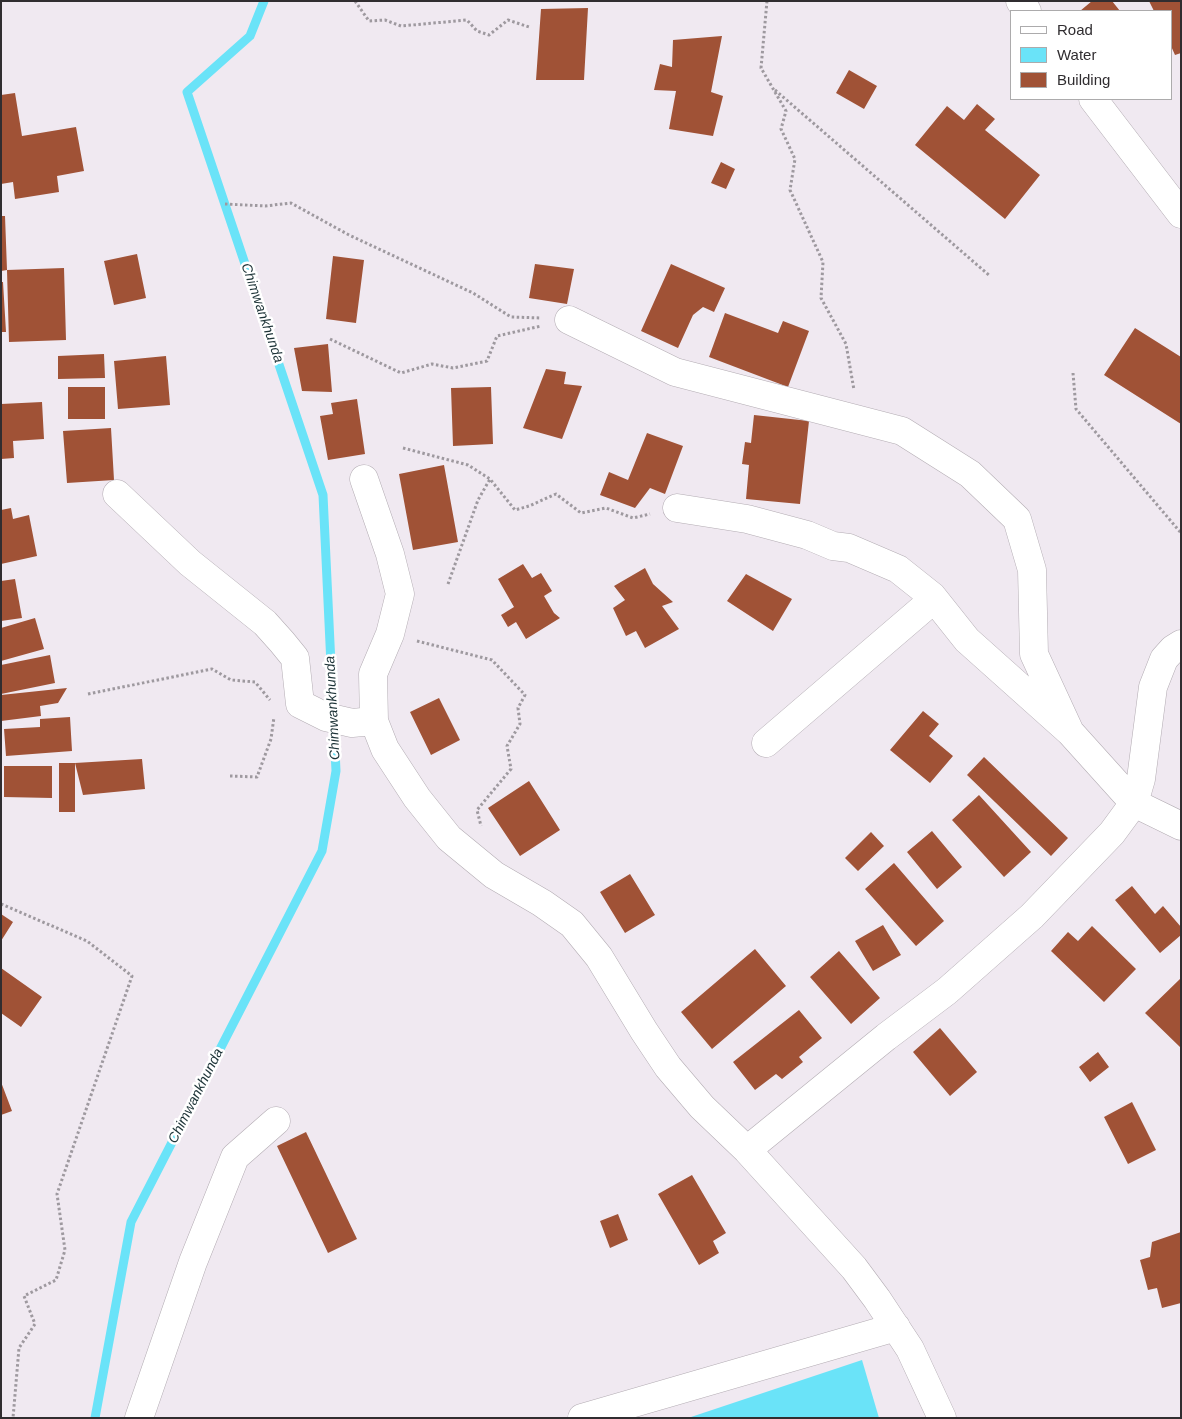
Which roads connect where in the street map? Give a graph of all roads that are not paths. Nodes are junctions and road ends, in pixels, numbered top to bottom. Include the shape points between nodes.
1 (1094, 100) edge
2 (1181, 214) edge
3 (569, 320) road end
4 (364, 479) dead end
5 (117, 494) dead end
6 (677, 508) road end
7 (934, 599) junction
8 (1181, 644) edge
9 (374, 721) junction
10 (1070, 732) junction
11 (766, 743) dead end
12 (1134, 803) junction
13 (1181, 826) edge
14 (276, 1121) dead end
15 (747, 1150) junction
16 (896, 1327) junction
17 (139, 1418) edge
18 (582, 1418) edge
19 (942, 1418) edge

1 - 2 street
3 - 10 street via 675,372 902,431 970,474 1017,519 1032,570 1034,654
4 - 9 street via 400,594 390,634 373,674
5 - 9 street via 190,563 265,623 295,658 288,705 352,723
6 - 7 street via 747,518 833,546 849,548 898,569
7 - 10 street via 967,640
7 - 11 street
8 - 12 street via 1164,659 1153,687 1141,778
9 - 15 street via 385,749 400,773 450,838 494,875 572,924 599,956 668,1067 702,1107
10 - 12 street
12 - 13 street
12 - 15 street via 1112,833 1039,909 981,962
14 - 17 street via 235,1157 193,1262
15 - 16 street via 854,1268
16 - 18 street
16 - 19 street via 910,1349

